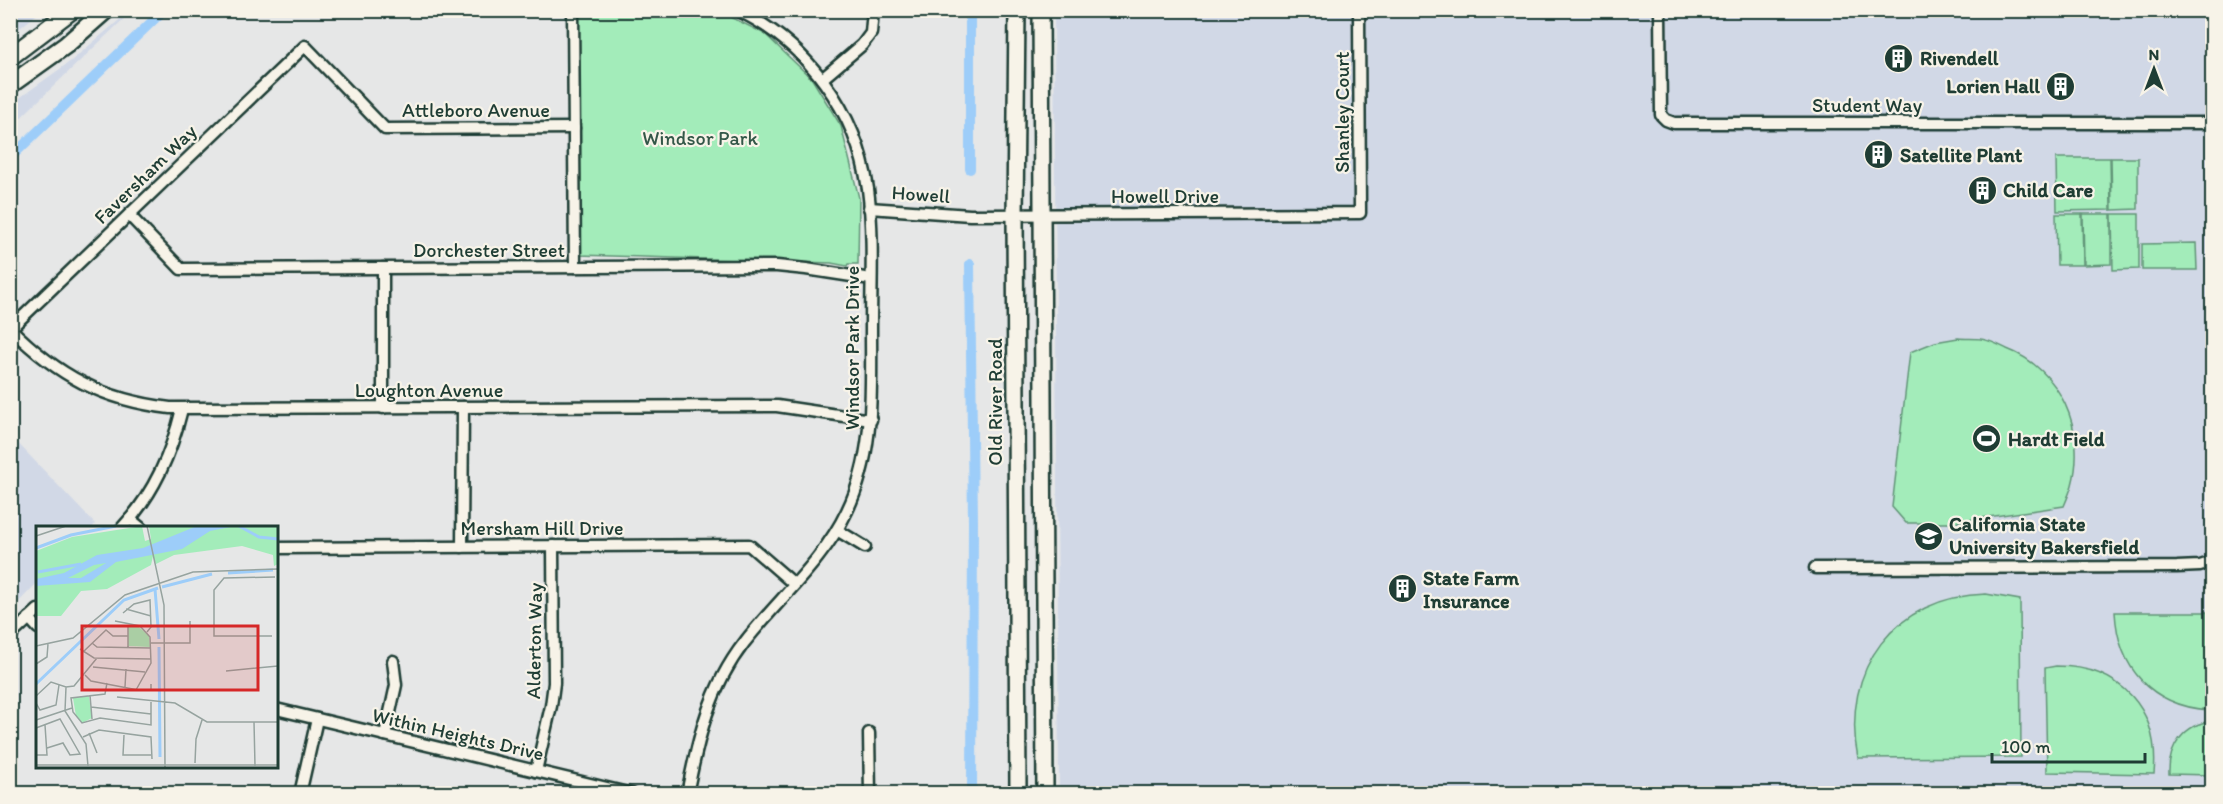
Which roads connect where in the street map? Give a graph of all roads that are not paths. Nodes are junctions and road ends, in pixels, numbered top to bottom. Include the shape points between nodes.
1 (72, 10) edge
2 (106, 10) edge
3 (573, 10) edge
4 (737, 10) edge
5 (873, 10) edge
6 (1017, 10) edge
7 (1041, 10) edge
8 (1359, 10) edge
9 (1660, 10) edge
10 (305, 46) joint
11 (10, 57) edge
12 (822, 79) junction
13 (10, 85) edge
14 (2212, 123) edge
15 (574, 128) junction
16 (869, 208) junction
17 (1360, 213) joint
18 (129, 215) junction
19 (970, 215) joint
20 (1015, 215) junction
21 (1042, 215) junction
22 (575, 267) junction
23 (383, 268) junction
24 (871, 279) junction
25 (11, 328) edge
26 (463, 407) junction
27 (383, 408) junction
28 (182, 409) junction
29 (871, 420) junction
30 (130, 519) junction
31 (124, 526) edge
32 (139, 526) edge
33 (837, 530) junction
34 (554, 546) junction
35 (462, 547) junction
36 (864, 547) dead end
37 (278, 548) edge
38 (2212, 562) edge
39 (1815, 568) dead end
40 (794, 584) junction
41 (36, 612) edge
42 (28, 618) junction
43 (36, 626) edge
44 (10, 636) edge
45 (393, 661) dead end
46 (278, 709) edge
47 (317, 719) junction
48 (869, 733) dead end
49 (385, 735) junction
50 (536, 771) junction
51 (300, 794) edge
52 (632, 794) edge
53 (687, 794) edge
54 (870, 794) edge
55 (1018, 794) edge
56 (1045, 794) edge

1 - 11 main road
2 - 13 main road
3 - 15 street
4 - 12 street, Windsor Park Drive via 787,43
5 - 12 street via 871,33
6 - 20 main road, Old River Road
7 - 21 main road
8 - 17 street, Shanley Court
9 - 14 street, Student Way via 1661,115 1674,123
10 - 15 street, Attleboro Avenue via 385,129
10 - 18 street, Faversham Way
12 - 16 street, Windsor Park Drive via 856,141
15 - 22 street
16 - 19 street, Howell
16 - 24 street, Windsor Park Drive
17 - 21 street, Howell Drive
18 - 23 street, Dorchester Street via 181,269
18 - 25 street, Faversham Way
19 - 20 street, Howell Drive
20 - 21 street, Howell Drive
20 - 55 main road, Old River Road
21 - 56 main road
22 - 23 street, Dorchester Street
22 - 24 street, Dorchester Street via 777,267
23 - 27 street
24 - 29 street, Windsor Park Drive
25 - 28 street, Loughton Avenue via 53,366 95,390 146,405
26 - 27 street, Loughton Avenue
26 - 29 street, Loughton Avenue via 777,406
26 - 35 street
27 - 28 street, Loughton Avenue
28 - 30 street via 158,479
29 - 33 street, Windsor Park Drive via 864,467
30 - 31 street
30 - 32 street
33 - 36 street
33 - 40 street, Windsor Park Drive
34 - 35 street, Mersham Hill Drive
34 - 40 street, Mersham Hill Drive via 749,545
34 - 50 street, Alderton Way via 554,683
35 - 37 street, Mersham Hill Drive
38 - 39 street via 2176,567
40 - 53 street, Windsor Park Drive via 744,642 719,682 703,722
41 - 42 street
42 - 43 street
42 - 44 street
45 - 49 street via 396,685
46 - 47 street, Within Heights Drive
47 - 49 street, Within Heights Drive
47 - 51 street
48 - 54 street
49 - 50 street, Within Heights Drive
50 - 52 street, Within Heights Drive

